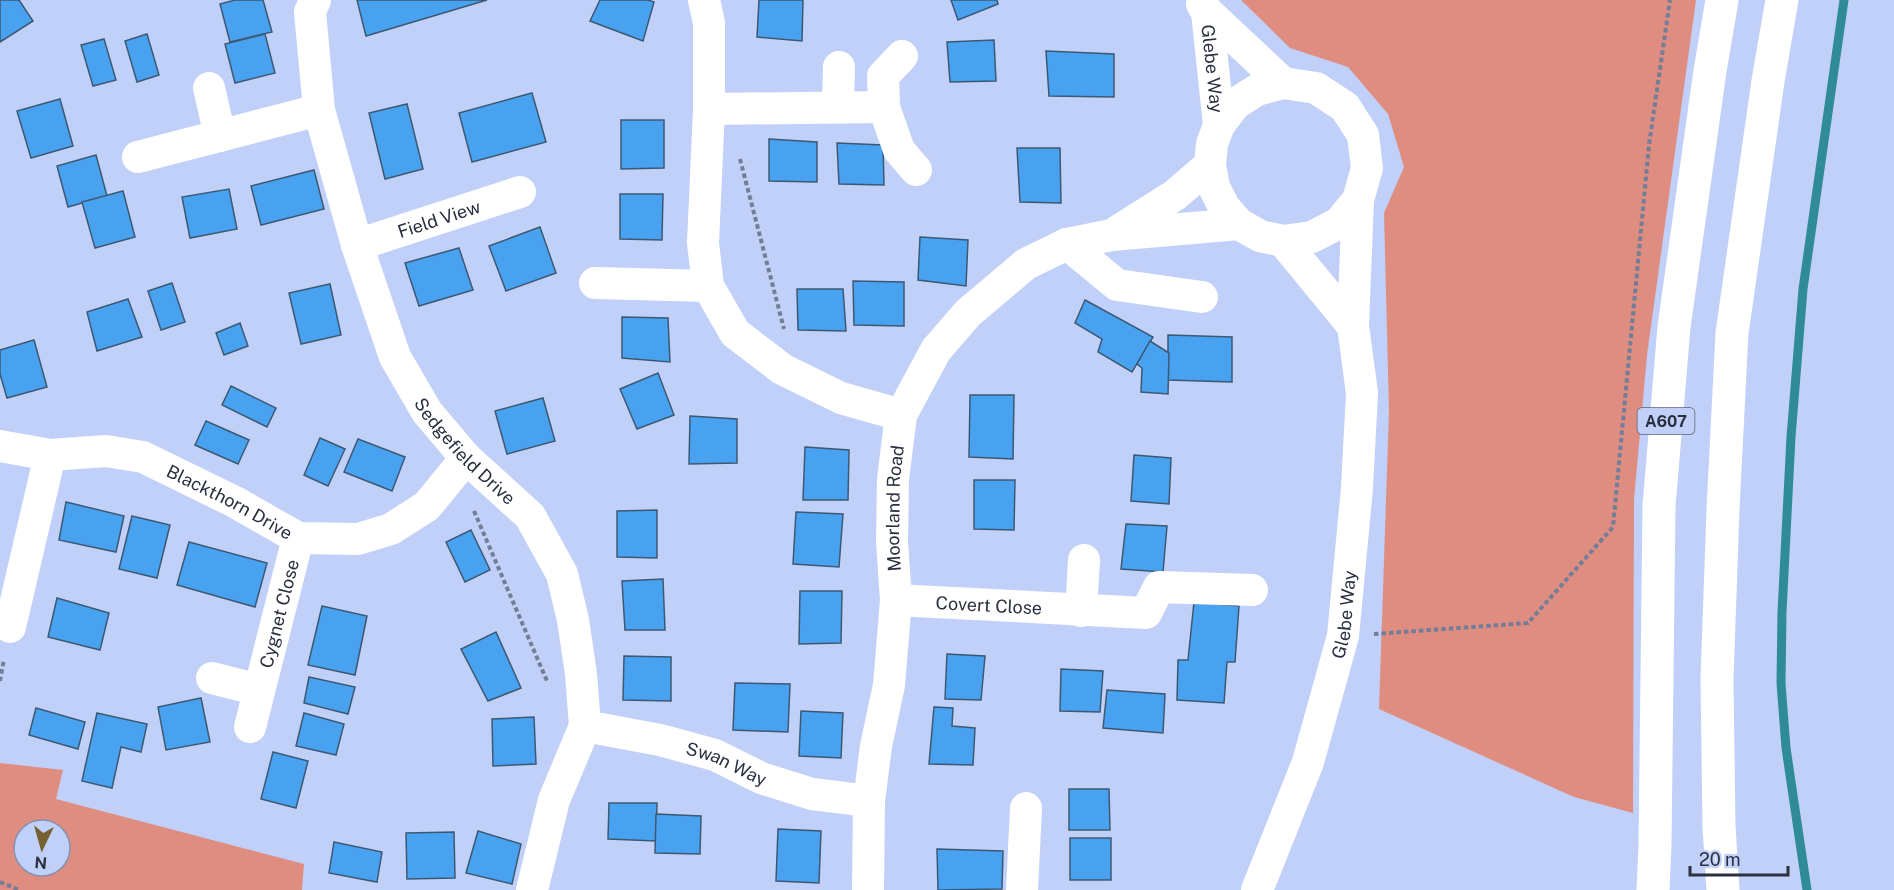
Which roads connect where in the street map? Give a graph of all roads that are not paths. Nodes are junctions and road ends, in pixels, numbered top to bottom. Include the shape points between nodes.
1 (315, 0) edge
2 (704, 0) edge
3 (1722, 0) edge
4 (1782, 0) edge
5 (1203, 6) edge
6 (902, 56) dead end
7 (838, 67) dead end
8 (1283, 83) junction
9 (209, 88) dead end
10 (838, 107) junction
11 (884, 107) junction
12 (718, 109) junction
13 (319, 111) junction
14 (1219, 125) junction
15 (220, 136) junction
16 (138, 158) dead end
17 (1210, 165) junction
18 (916, 170) dead end
19 (520, 192) dead end
20 (1358, 200) junction
21 (1239, 224) junction
22 (1112, 235) junction
23 (1283, 241) junction
24 (1067, 244) junction
25 (357, 245) junction
26 (595, 283) dead end
27 (708, 286) junction
28 (1202, 297) dead end
29 (1353, 326) junction
30 (901, 415) junction
31 (0, 446) edge
32 (50, 456) junction
33 (459, 466) junction
34 (298, 538) junction
35 (1084, 560) dead end
36 (1252, 590) dead end
37 (9, 593) edge
38 (896, 600) junction
39 (1081, 611) junction
40 (10, 627) dead end
41 (212, 678) dead end
42 (259, 690) junction
43 (585, 726) junction
44 (249, 727) dead end
45 (869, 801) junction
46 (1026, 808) dead end
47 (532, 890) edge
48 (868, 890) edge
49 (1022, 890) edge
50 (1257, 890) edge
51 (1653, 890) edge
52 (1723, 890) edge

1 - 13 street, Sedgefield Drive via 310,12
2 - 12 street
3 - 51 highway, A607 via 1674,327 1659,506
4 - 52 highway via 1732,333 1717,679
5 - 8 street, Glebe Way
5 - 14 street, Glebe Way
6 - 11 street via 883,76
7 - 10 street
8 - 14 street via 1257,90 1235,104
8 - 20 street via 1316,88 1326,94 1345,107 1363,135 1367,168
9 - 15 street
10 - 11 street
10 - 12 street
11 - 18 street via 899,150
12 - 27 street via 703,243
13 - 15 street
13 - 25 street, Sedgefield Drive
14 - 17 street
15 - 16 street
17 - 21 street via 1214,187
17 - 22 street, Moorland Road via 1175,195
19 - 25 street, Field View
20 - 23 street via 1339,223 1312,237
20 - 29 street, Glebe Way
21 - 22 street, Moorland Road
21 - 23 street via 1260,236
22 - 24 street, Moorland Road
23 - 29 street
24 - 28 street via 1117,285
24 - 30 street, Moorland Road via 1026,264 968,313 936,350
25 - 33 street, Sedgefield Drive via 395,357
26 - 27 street
27 - 30 street via 735,333 782,369 841,398
29 - 50 street, Glebe Way via 1362,393 1343,636 1308,762
30 - 38 street, Moorland Road via 893,480
31 - 32 street, Blackthorn Drive
32 - 34 street, Blackthorn Drive via 106,451 143,457
32 - 37 street
33 - 34 street, Blackthorn Drive via 427,506 392,529 358,539
33 - 43 street, Sedgefield Drive via 530,516 562,574 573,620
34 - 42 street, Cygnet Close
35 - 39 street
36 - 39 street, Covert Close via 1159,587 1146,613
37 - 40 street
38 - 39 street, Covert Close
38 - 45 street, Moorland Road via 889,685
41 - 42 street, Cygnet Close
42 - 44 street, Cygnet Close
43 - 45 street, Swan Way via 715,755 761,778 812,794
43 - 47 street, Sedgefield Drive via 554,800
45 - 48 street, Moorland Road
46 - 49 street

